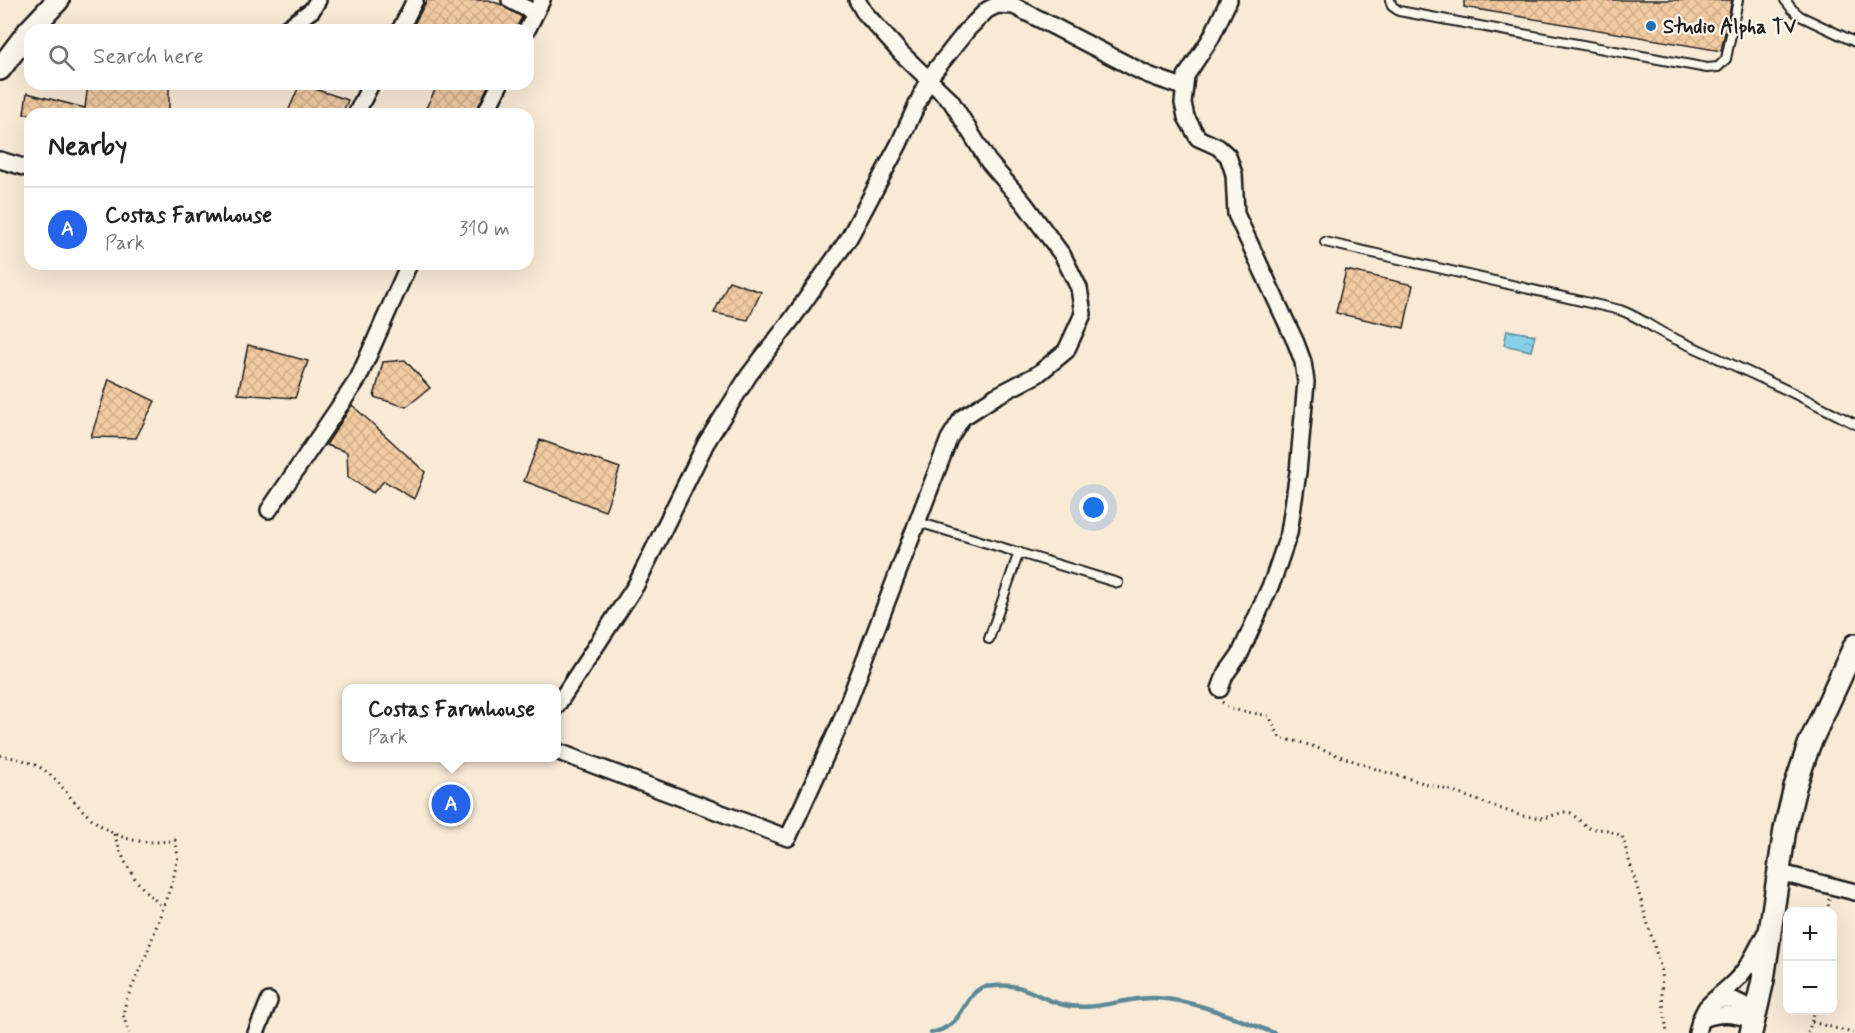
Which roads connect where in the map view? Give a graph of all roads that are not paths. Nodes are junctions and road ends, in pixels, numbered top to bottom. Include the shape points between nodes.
1 (58, 0) edge
2 (318, 0) edge
3 (415, 0) edge
4 (510, 0) edge
5 (856, 0) edge
6 (1229, 0) edge
7 (1390, 0) edge
8 (1738, 0) edge
9 (1785, 0) edge
10 (539, 7) edge
11 (36, 24) edge
12 (292, 24) edge
13 (403, 24) edge
14 (530, 24) edge
15 (24, 38) edge
16 (1855, 42) edge
17 (0, 69) edge
18 (929, 78) junction
19 (1184, 88) junction
20 (368, 90) edge
21 (497, 90) edge
22 (359, 108) edge
23 (488, 108) edge
24 (0, 160) edge
25 (24, 167) edge
26 (1325, 242) dead end
27 (402, 270) edge
28 (1855, 424) edge
29 (269, 510) dead end
30 (918, 522) junction
31 (1019, 552) junction
32 (1118, 583) dead end
33 (989, 639) dead end
34 (1855, 645) edge
35 (1220, 689) road end
36 (561, 699) edge
37 (561, 753) edge
38 (1778, 872) junction
39 (1855, 892) edge
40 (1771, 924) junction
41 (269, 1001) dead end
42 (1701, 1020) edge
43 (1752, 1027) edge
44 (256, 1033) edge

1 - 11 main road
2 - 12 street via 312,10
3 - 13 street
4 - 10 street
5 - 18 street
6 - 19 street via 1211,38 1186,76
7 - 8 lane via 1399,11 1707,68 1718,67 1726,59
9 - 16 lane via 1800,16
10 - 14 street
15 - 17 main road
18 - 19 street via 987,10 1004,4 1026,11 1144,73
18 - 30 street via 951,101 988,161 1063,256 1079,288 1083,314 1066,351 1038,374 962,417 949,439
18 - 36 street via 849,238 749,375 706,442 636,585
19 - 35 street via 1182,103 1190,127 1198,138 1228,156 1234,174 1236,214 1296,343 1306,382 1289,533 1273,580
20 - 22 street
21 - 23 street
24 - 25 street
26 - 28 lane via 1620,310
27 - 29 street via 358,379
30 - 31 lane
30 - 37 street via 840,724 788,838
31 - 32 lane
31 - 33 lane
34 - 38 main road via 1809,746 1795,787
38 - 39 street
38 - 40 main road
40 - 42 street via 1747,967 1715,998
40 - 43 main road
41 - 44 street
42 - 43 street via 1732,1014

